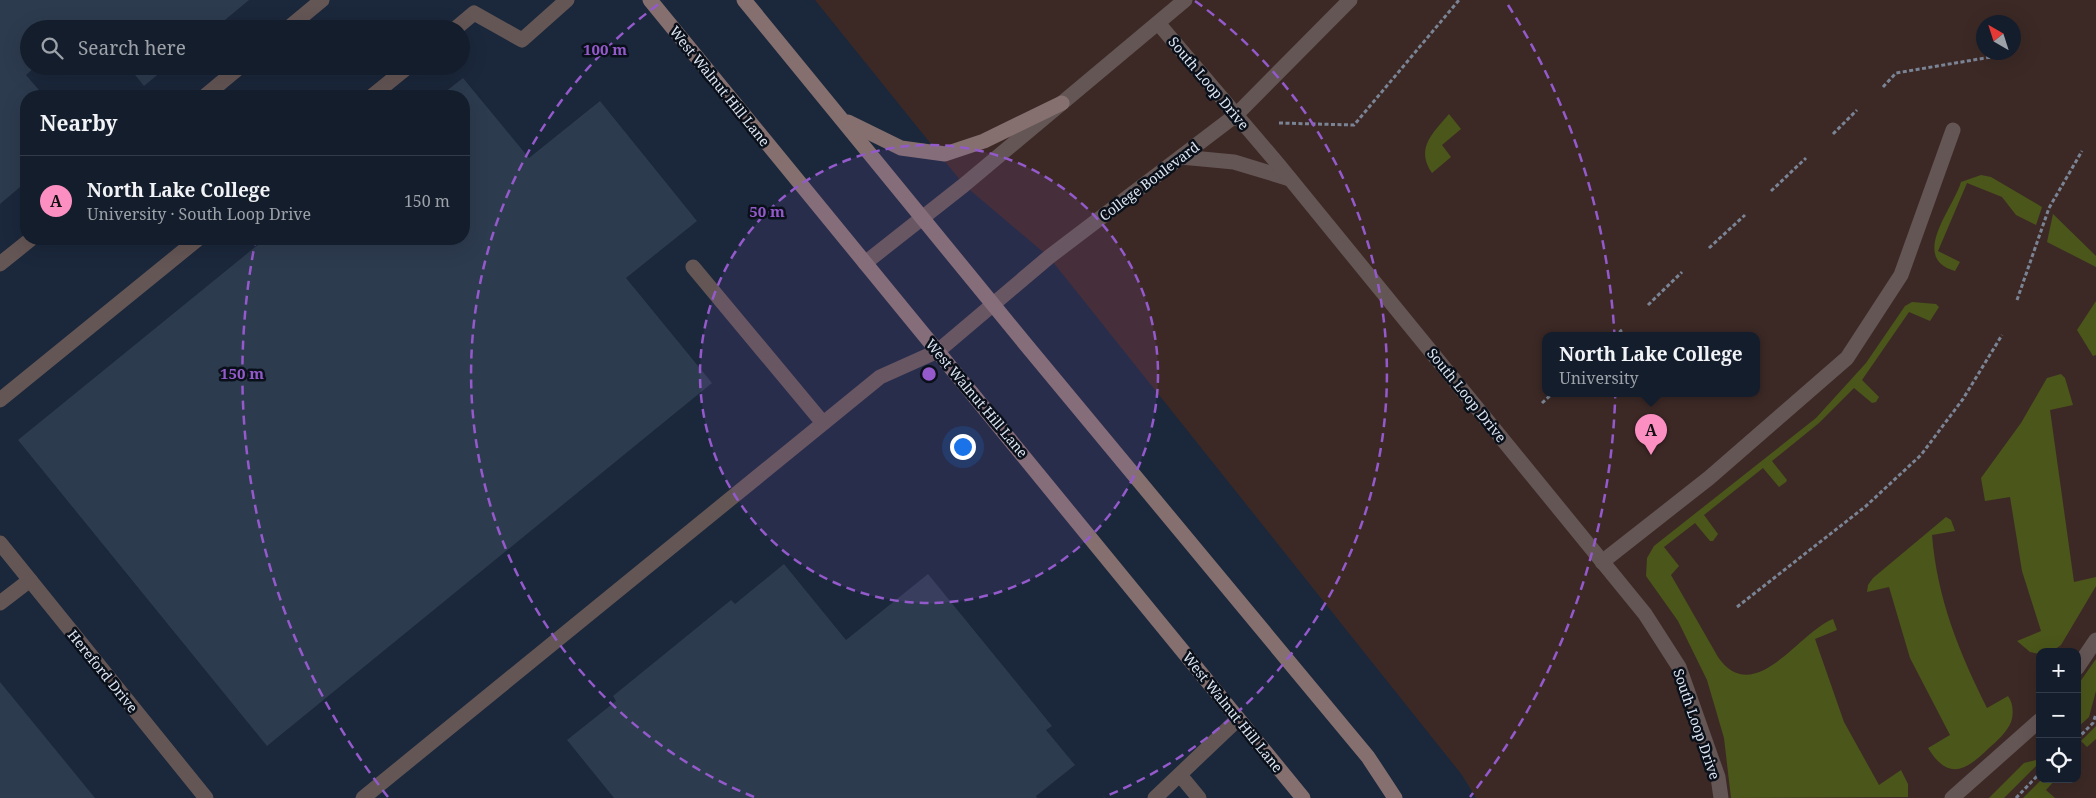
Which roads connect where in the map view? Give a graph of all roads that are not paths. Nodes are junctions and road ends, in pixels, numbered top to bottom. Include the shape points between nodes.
1 (322, 0) edge
2 (567, 0) edge
3 (650, 0) edge
4 (744, 0) edge
5 (1185, 0) edge
6 (1350, 0) edge
7 (298, 20) edge
8 (466, 20) edge
9 (1158, 23) junction
10 (230, 75) edge
11 (398, 75) edge
12 (212, 90) edge
13 (379, 90) edge
14 (1062, 103) junction
15 (1236, 115) junction
16 (843, 119) junction
17 (1953, 130) dead end
18 (1181, 157) junction
19 (1290, 179) junction
20 (923, 217) junction
21 (24, 245) edge
22 (191, 245) edge
23 (864, 263) junction
24 (0, 264) edge
25 (692, 267) dead end
26 (993, 304) junction
27 (938, 351) junction
28 (0, 400) edge
29 (823, 423) junction
30 (0, 543) edge
31 (1602, 562) junction
32 (30, 580) junction
33 (0, 603) edge
34 (2096, 640) edge
35 (2081, 662) edge
36 (1238, 719) junction
37 (2036, 724) edge
38 (1180, 775) junction
39 (206, 798) edge
40 (363, 798) edge
41 (1155, 798) edge
42 (1199, 798) edge
43 (1302, 798) edge
44 (1395, 798) edge
45 (1721, 798) edge
46 (1952, 798) edge

1 - 7 street
2 - 8 street via 522,40 474,13
3 - 23 main road, West Walnut Hill Lane
4 - 16 main road
5 - 9 street
6 - 15 street, College Boulevard
9 - 14 street
9 - 15 street, South Loop Drive
10 - 12 street
11 - 13 street
14 - 16 main road via 984,141 945,154 901,148
14 - 20 street
15 - 18 street, College Boulevard
15 - 19 street, South Loop Drive
16 - 20 main road
17 - 31 street via 1901,275 1846,358 1709,478
18 - 19 street via 1234,162
18 - 26 street, College Boulevard via 1049,257
19 - 31 street, South Loop Drive
20 - 23 street
20 - 26 main road
21 - 24 street
22 - 28 street
23 - 27 main road, West Walnut Hill Lane
25 - 29 street
26 - 27 street, College Boulevard
26 - 44 main road via 1368,756
27 - 29 street, College Boulevard via 880,377
27 - 36 main road, West Walnut Hill Lane
29 - 40 street, College Boulevard
30 - 32 street, Hereford Drive
31 - 45 street, South Loop Drive via 1645,614 1678,667 1718,777
32 - 33 street
32 - 39 street, Hereford Drive
34 - 35 street
36 - 38 street
36 - 43 main road, West Walnut Hill Lane
37 - 46 street
38 - 41 street
38 - 42 street

